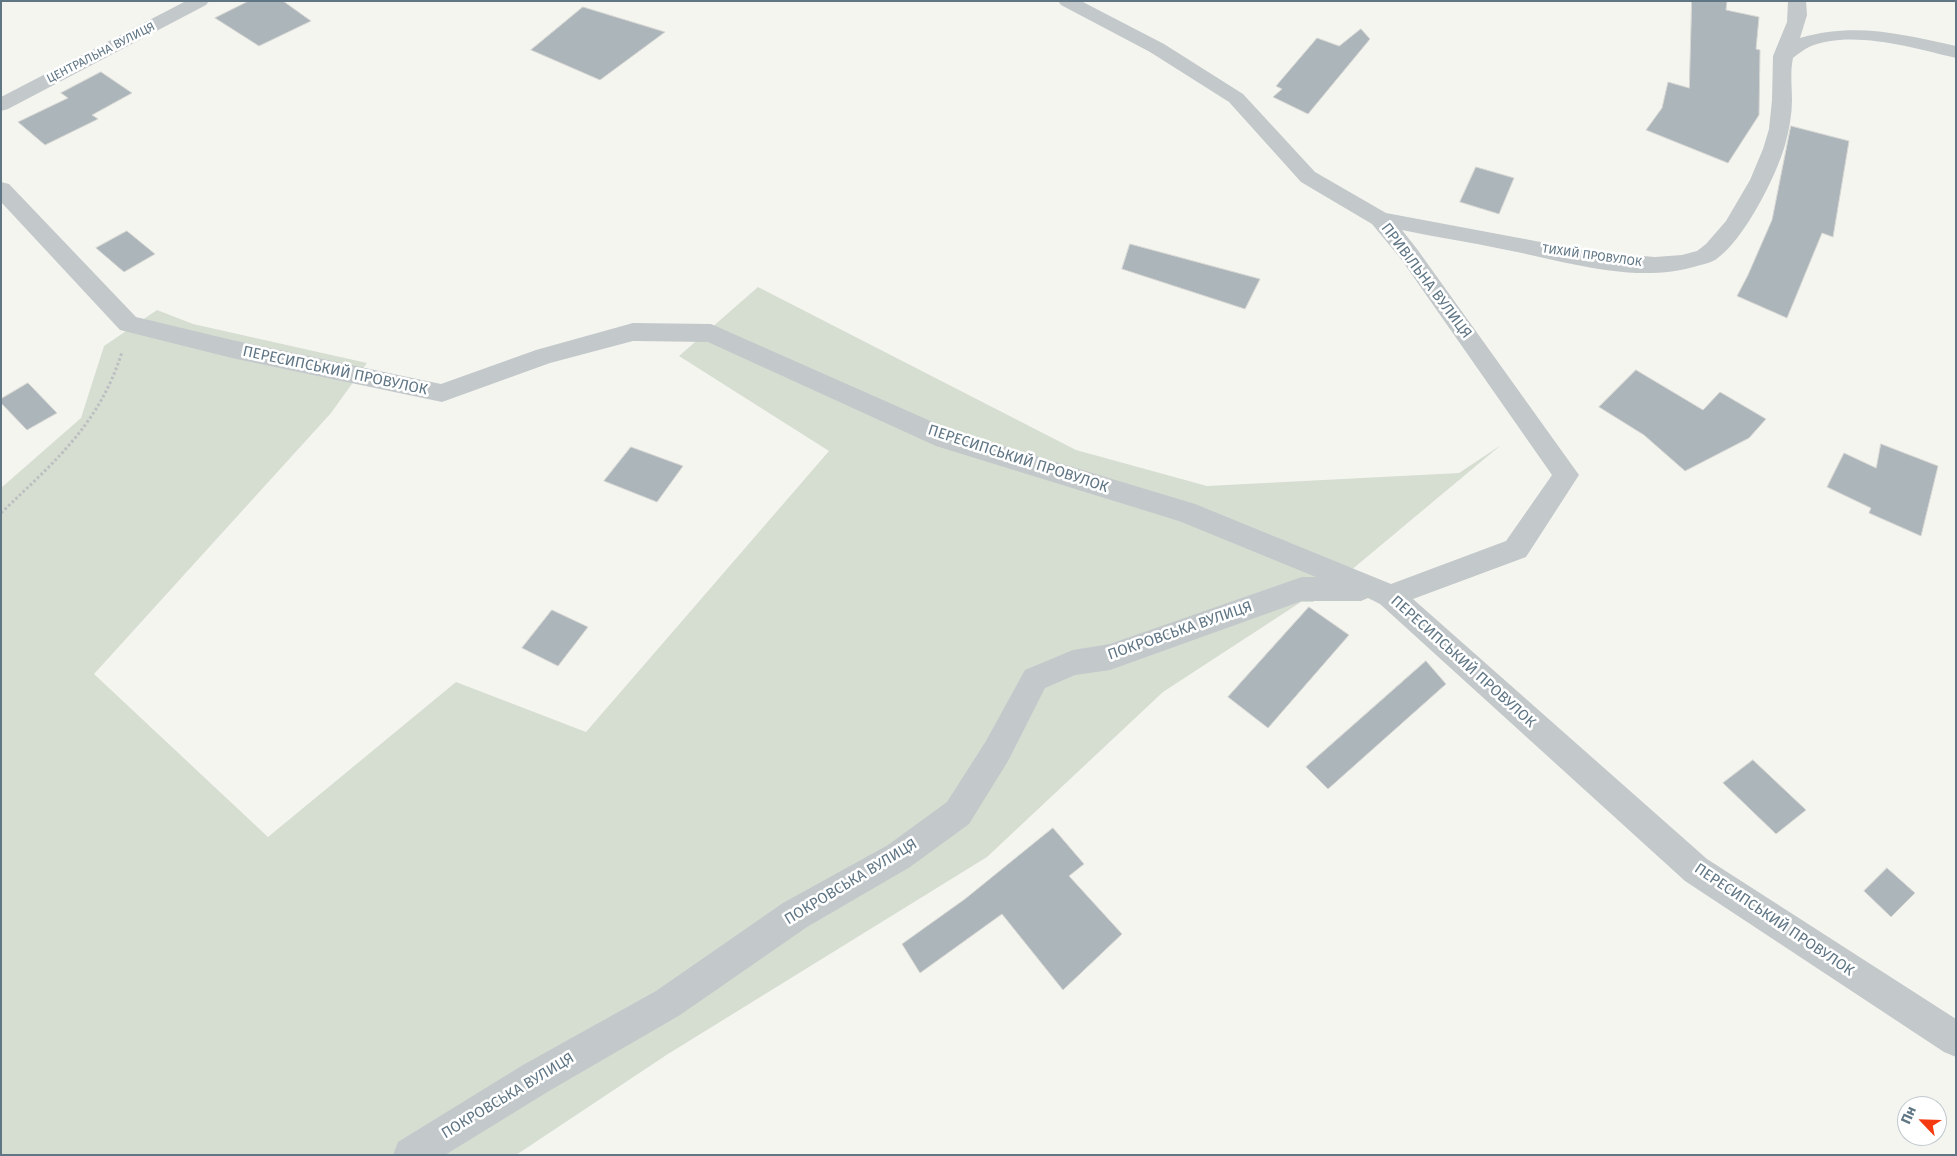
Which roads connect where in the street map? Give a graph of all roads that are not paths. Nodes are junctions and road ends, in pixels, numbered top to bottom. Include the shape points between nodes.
1 (200, 1) edge
2 (1067, 1) edge
3 (1797, 1) edge
4 (1956, 52) edge
5 (1783, 56) junction
6 (1, 104) edge
7 (1, 189) edge
8 (1380, 219) junction
9 (1383, 592) junction
10 (1956, 1040) edge
11 (411, 1155) edge

1 - 6 street, ЦЕНТРАЛЬНА ВУЛИЦЯ
2 - 8 street, ПРИВІЛЬНА ВУЛИЦЯ via 1157,48 1236,98 1308,177
3 - 5 street, ТИХИЙ ПРОВУЛОК via 1795,29
4 - 5 street via 1863,34 1834,36 1803,44
5 - 8 street, ТИХИЙ ПРОВУЛОК via 1781,121 1771,157 1751,199 1725,238 1706,255 1677,263 1640,265
7 - 9 street, ПЕРЕСИПСЬКИЙ ПРОВУЛОК via 128,324 442,393 544,356 633,332 711,333 945,439 1186,512
8 - 9 street, ПРИВІЛЬНА ВУЛИЦЯ via 1409,254 1566,475 1516,549
9 - 10 street, ПЕРЕСИПСЬКИЙ ПРОВУЛОК via 1696,870
9 - 11 street, ПОКРОВСЬКА ВУЛИЦЯ via 1302,589 1110,657 1073,662 1035,679 997,751 958,813 898,856 795,915 668,1003 536,1078

